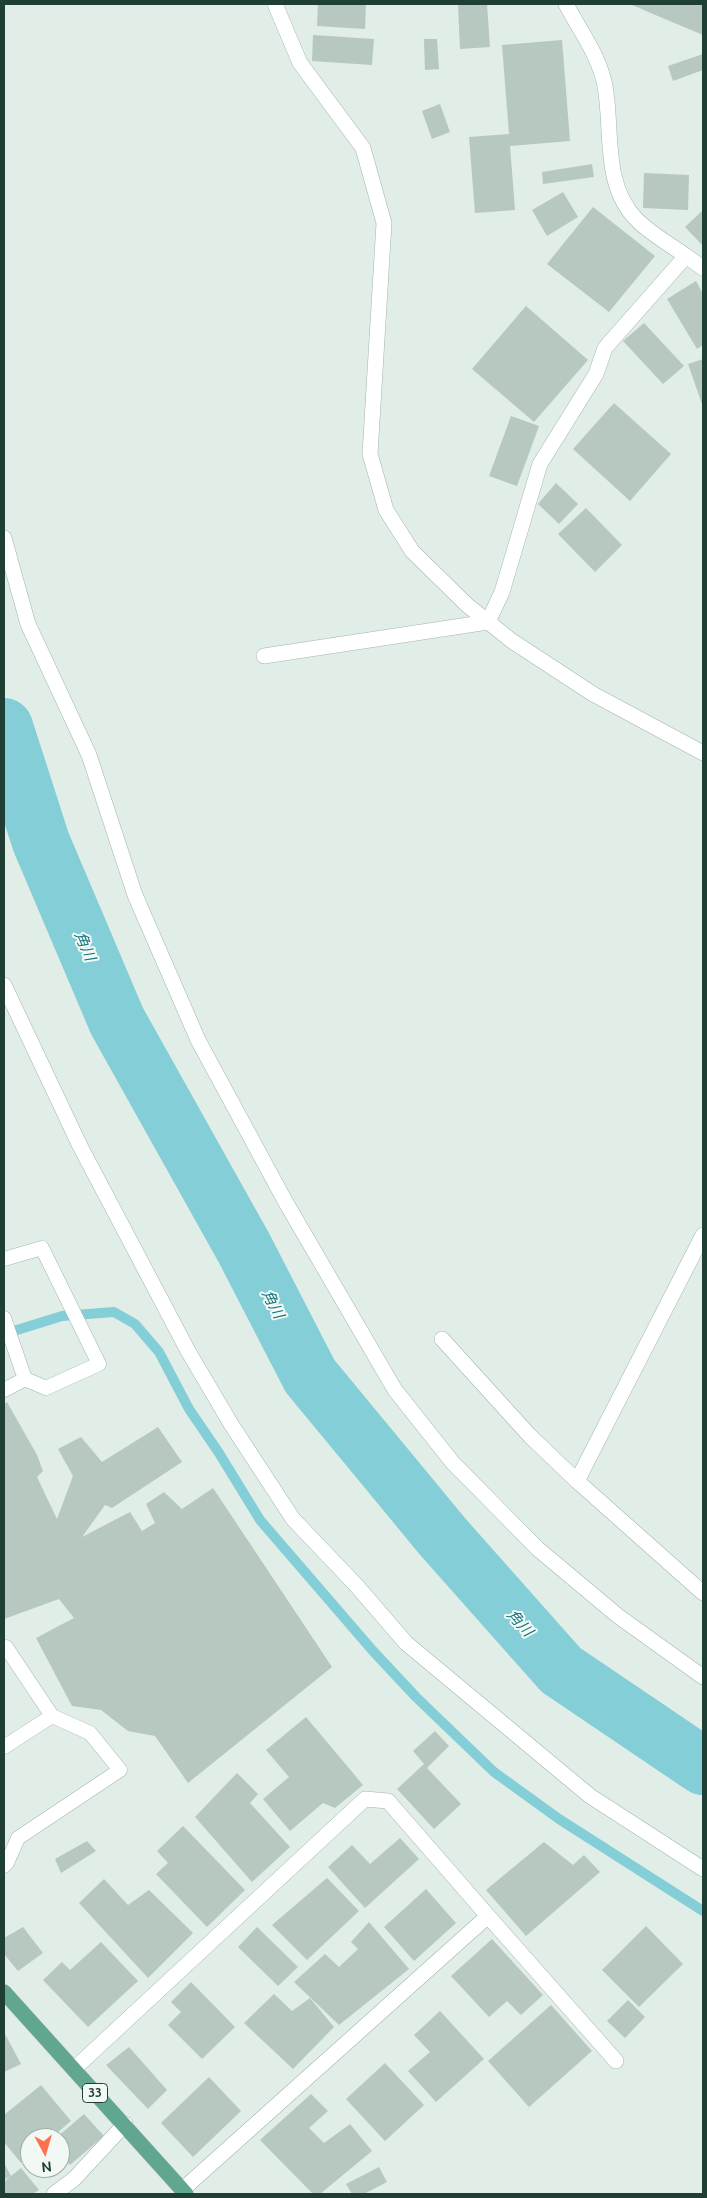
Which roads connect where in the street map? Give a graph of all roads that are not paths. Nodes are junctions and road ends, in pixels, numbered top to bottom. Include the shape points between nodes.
1 (275, 4) edge
2 (566, 4) edge
3 (686, 256) junction
4 (703, 268) edge
5 (4, 538) edge
6 (488, 622) junction
7 (264, 656) dead end
8 (703, 753) edge
9 (4, 985) edge
10 (703, 1235) edge
11 (4, 1260) edge
12 (4, 1318) edge
13 (442, 1339) dead end
14 (25, 1379) junction
15 (4, 1390) edge
16 (577, 1481) junction
17 (703, 1593) edge
18 (4, 1649) edge
19 (703, 1677) edge
20 (52, 1716) junction
21 (4, 1747) edge
22 (4, 1866) edge
23 (703, 1869) edge
24 (488, 1916) junction
25 (4, 1992) edge
26 (616, 2061) dead end
27 (74, 2069) junction
28 (125, 2124) junction
29 (184, 2192) edge
30 (54, 2194) edge

1 - 6 street via 300,63 363,148 384,223 370,454 386,510 412,551
2 - 3 street via 600,66 608,112 611,161 619,193 636,220
3 - 4 street
3 - 6 street via 605,348 596,374 540,464 502,592
5 - 19 street via 28,624 89,755 135,895 198,1040 285,1201 395,1390 453,1463 538,1549 618,1616
6 - 7 street
6 - 8 street via 593,694
9 - 23 street via 80,1146 188,1352 293,1519 406,1643 590,1796
10 - 16 street
11 - 14 lane via 42,1248 99,1364 46,1388
12 - 14 lane
13 - 16 street via 530,1436
14 - 15 lane
16 - 17 street
18 - 20 lane
20 - 21 lane
20 - 22 lane via 90,1733 120,1770 18,1838
24 - 26 street
24 - 27 street via 388,1801 366,1798
24 - 29 street
25 - 27 main road, 33
27 - 28 main road, 33
28 - 29 main road, 33
28 - 30 street via 74,2179

